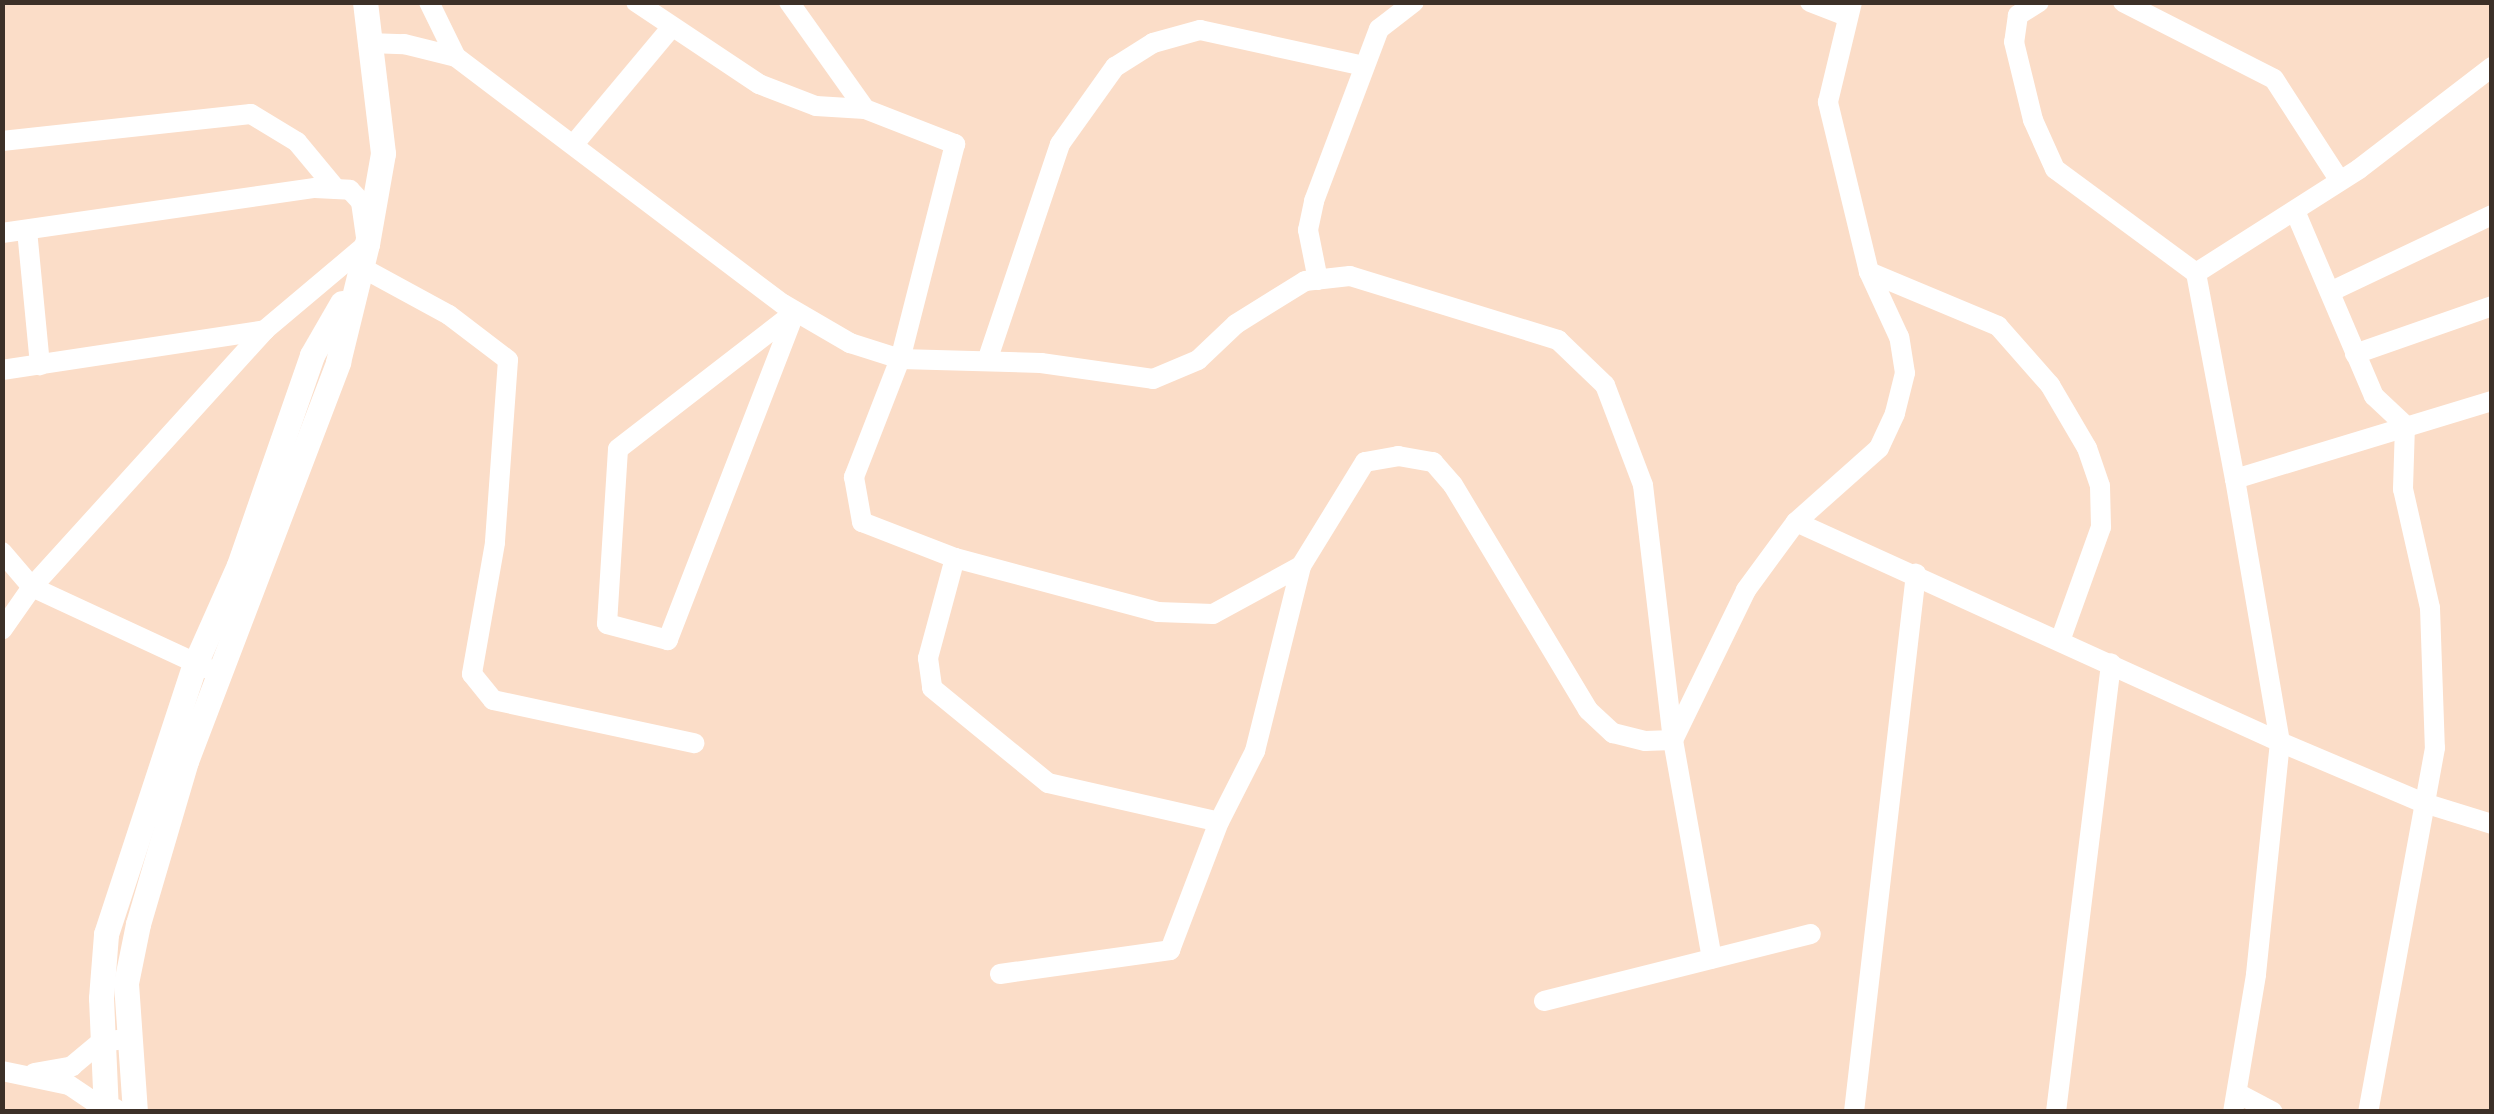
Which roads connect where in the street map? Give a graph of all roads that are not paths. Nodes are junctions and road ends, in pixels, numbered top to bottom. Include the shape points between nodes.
1 (366, 2) edge
2 (429, 2) edge
3 (636, 2) edge
4 (789, 2) edge
5 (1414, 2) edge
6 (1810, 2) edge
7 (2039, 2) edge
8 (2123, 2) edge
9 (1849, 9) edge
10 (670, 30) junction
11 (368, 43) junction
12 (456, 57) junction
13 (1364, 66) junction
14 (2492, 67) edge
15 (866, 109) junction
16 (2, 141) edge
17 (574, 144) junction
18 (2340, 181) junction
19 (336, 190) junction
20 (2295, 211) junction
21 (2492, 216) edge
22 (27, 230) junction
23 (2, 233) edge
24 (360, 264) junction
25 (1869, 272) junction
26 (2196, 273) junction
27 (1318, 280) junction
28 (2334, 290) junction
29 (2492, 306) edge
30 (795, 312) junction
31 (265, 330) junction
32 (2355, 354) junction
33 (900, 359) junction
34 (986, 361) junction
35 (40, 365) junction
36 (2, 370) edge
37 (2492, 401) edge
38 (2405, 425) junction
39 (2235, 479) junction
40 (1796, 522) junction
41 (2, 552) edge
42 (954, 558) junction
43 (1302, 566) junction
44 (1916, 574) junction
45 (32, 587) junction
46 (2, 630) edge
47 (2061, 638) junction
48 (2111, 663) junction
49 (206, 669) junction
50 (1673, 740) junction
51 (2280, 742) junction
52 (694, 743) dead end
53 (2424, 803) junction
54 (1219, 822) junction
55 (2492, 824) edge
56 (1811, 934) dead end
57 (1712, 959) junction
58 (1000, 974) dead end
59 (1544, 1000) dead end
60 (127, 1039) junction
61 (101, 1042) junction
62 (2, 1072) edge
63 (32, 1074) junction
64 (2237, 1103) edge
65 (135, 1110) edge
66 (106, 1111) edge
67 (1854, 1112) edge
68 (2056, 1112) edge
69 (2273, 1112) edge
70 (2368, 1112) edge

1 - 11 main road
2 - 12 street
3 - 10 street
4 - 15 street
5 - 13 street via 1379,29
6 - 9 street
7 - 26 street via 2018,15 2017,72 2056,170
8 - 18 street via 2274,79
9 - 25 street via 1828,102
10 - 15 street via 760,84 816,106
10 - 17 street
11 - 12 street
11 - 24 main road via 383,154
12 - 17 street
13 - 27 street via 1314,201 1308,230
13 - 34 street via 1200,30 1153,43 1115,68 1060,144
14 - 18 street
15 - 33 street via 955,144
16 - 19 street via 251,114 297,142
17 - 30 street
18 - 20 street
19 - 22 street
19 - 24 street via 350,190 362,202
20 - 26 street
20 - 28 street
21 - 28 street
22 - 23 street
22 - 35 street
24 - 31 street
24 - 49 main road via 312,356
24 - 52 street via 449,315 508,360 494,543 472,674 493,700
25 - 40 street via 1900,337 1905,373 1896,413 1879,448
25 - 47 street via 1998,326 2050,384 2088,448 2100,486 2101,527
26 - 39 street
27 - 34 street via 1236,324 1198,360 1153,379
27 - 50 street via 1350,276 1410,290 1558,340 1606,384 1642,485
28 - 32 street
29 - 32 street
30 - 30 street via 668,640 607,624 618,449
30 - 33 street via 850,344
31 - 35 street
31 - 45 street
32 - 38 street via 2374,396
33 - 34 street
33 - 42 street via 854,477 854,499 862,522
35 - 36 street
37 - 38 street
38 - 39 street
38 - 53 street via 2403,489 2430,608 2435,748
39 - 51 street
40 - 44 street
40 - 50 street via 1746,590
41 - 45 street
42 - 43 street via 1158,612 1213,614
42 - 54 street via 931,640 932,688 1048,783
43 - 50 street via 1365,462 1398,456 1433,462 1454,485 1588,710 1613,733
43 - 54 street via 1255,751
44 - 47 street
44 - 67 street
45 - 46 street
45 - 49 street
47 - 48 street
48 - 51 street
48 - 68 street
49 - 60 main road via 138,924 126,983
49 - 61 main road via 106,934
50 - 57 street
51 - 53 street
51 - 64 street
53 - 55 street
53 - 70 street
54 - 58 street via 1170,950
56 - 57 street
57 - 59 street
60 - 61 street
60 - 65 main road
61 - 63 street via 88,1059
61 - 66 main road
62 - 63 street
63 - 66 street via 69,1086
64 - 69 street
65 - 66 street

